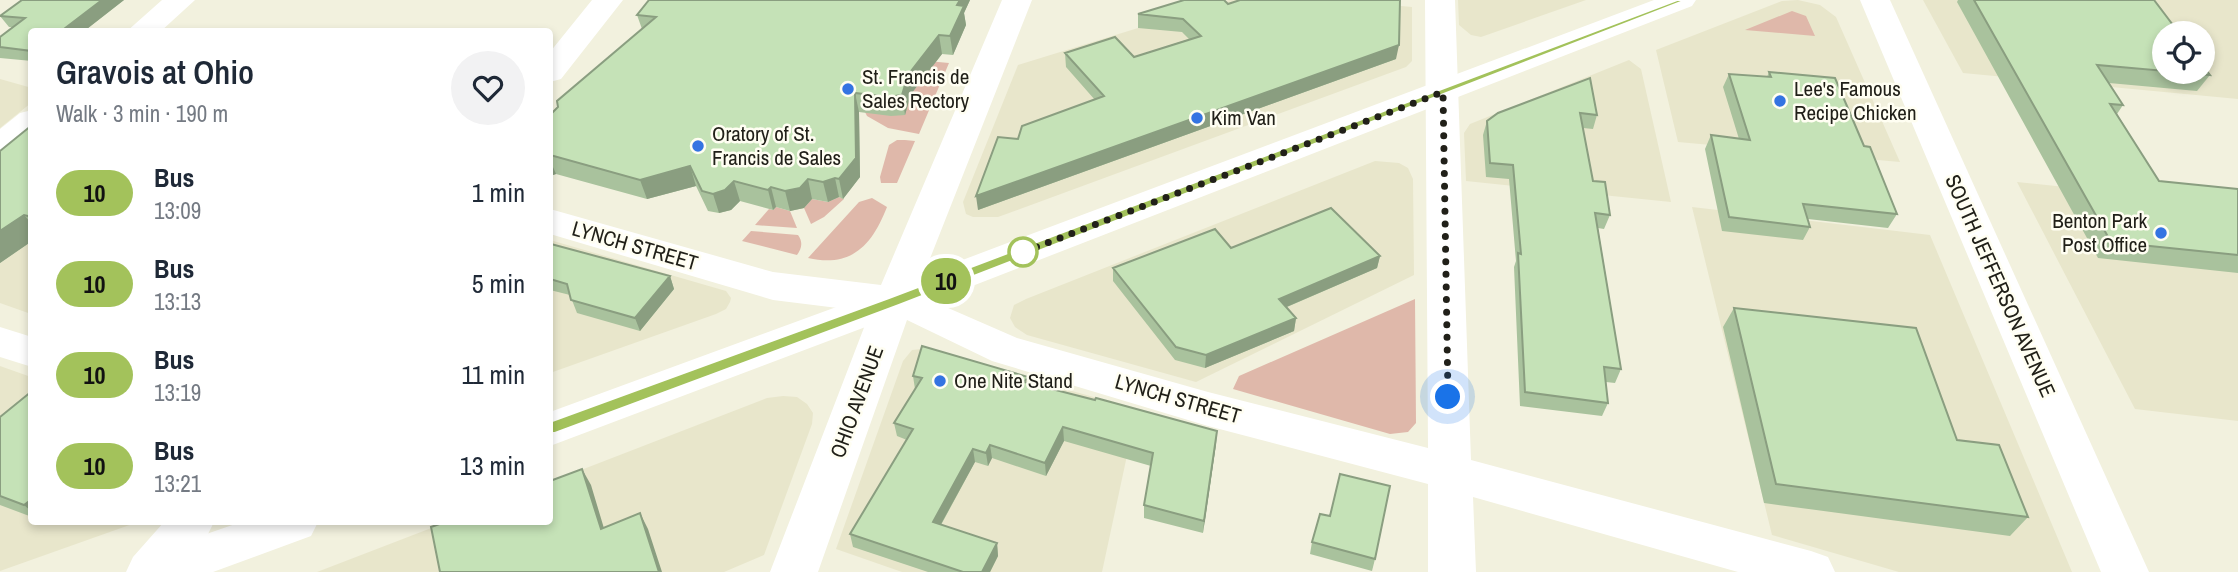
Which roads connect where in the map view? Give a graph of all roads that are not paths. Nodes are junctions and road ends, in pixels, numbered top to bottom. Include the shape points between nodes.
1 (180, 0) edge
2 (608, 0) edge
3 (1017, 0) edge
4 (1440, 0) edge
5 (1681, 0) edge
6 (1875, 0) edge
7 (146, 28) edge
8 (553, 68) edge
9 (1443, 92) junction
10 (28, 124) edge
11 (0, 146) edge
12 (553, 222) edge
13 (894, 301) junction
14 (0, 342) edge
15 (28, 351) edge
16 (553, 428) edge
17 (1450, 472) junction
18 (189, 525) edge
19 (287, 525) edge
20 (150, 572) edge
21 (158, 572) edge
22 (794, 572) edge
23 (1452, 572) edge
24 (1811, 572) edge
25 (2125, 572) edge

1 - 7 street
2 - 8 street
3 - 13 street, OHIO AVENUE
4 - 9 street
5 - 9 street
6 - 25 street, SOUTH JEFFERSON AVENUE
9 - 13 street
9 - 17 street
10 - 11 street
12 - 13 street, LYNCH STREET via 773,286
13 - 16 street
13 - 17 street, LYNCH STREET via 1006,349 1208,409
13 - 22 street, OHIO AVENUE
14 - 15 street
17 - 23 street
17 - 24 street, LYNCH STREET
18 - 20 street
19 - 21 street

